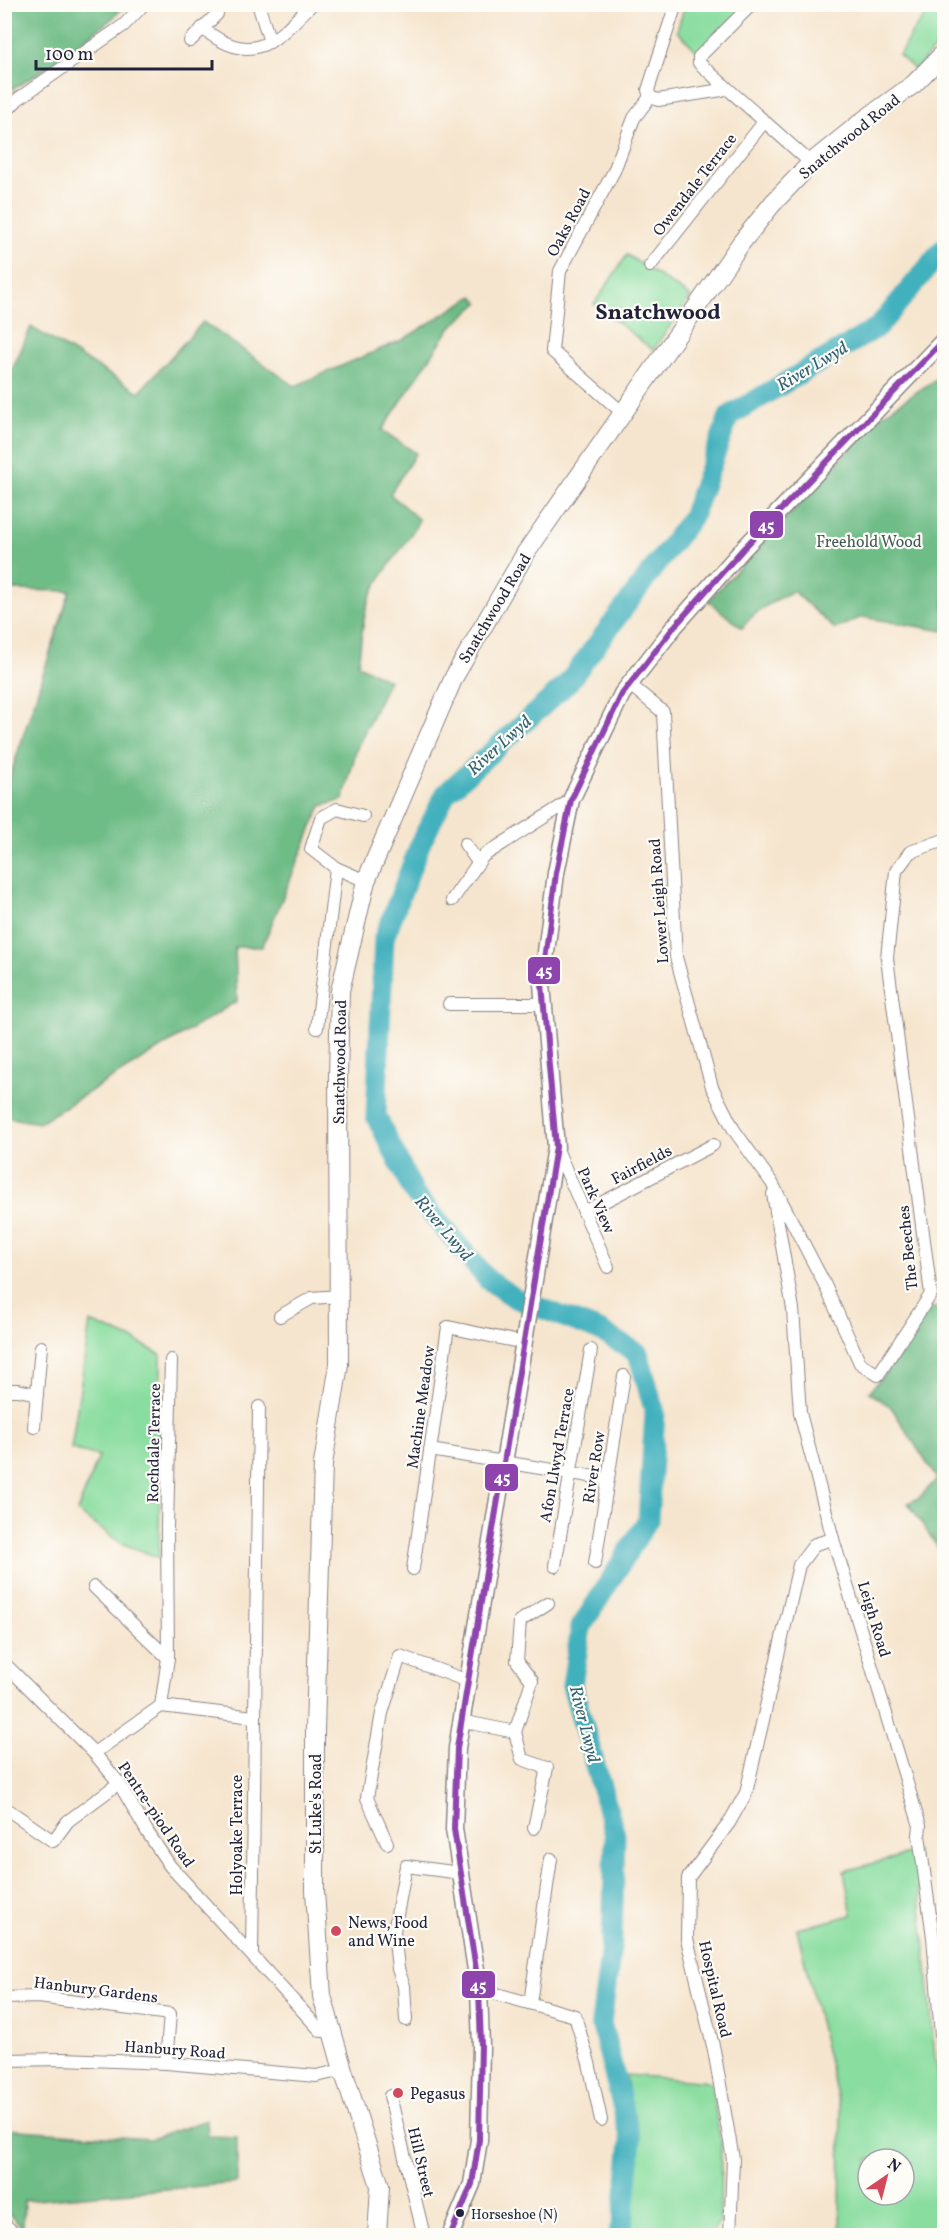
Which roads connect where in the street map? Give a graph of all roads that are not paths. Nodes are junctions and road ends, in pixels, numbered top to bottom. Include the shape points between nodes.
1 (144, 4) edge
2 (258, 4) edge
3 (312, 4) edge
4 (676, 4) edge
5 (752, 4) edge
6 (217, 14) dead end
7 (202, 28) junction
8 (190, 41) dead end
9 (270, 42) junction
10 (945, 53) edge
11 (725, 86) junction
12 (650, 97) junction
13 (4, 114) edge
14 (764, 122) junction
15 (811, 163) junction
16 (650, 266) dead end
17 (945, 340) edge
18 (624, 414) junction
19 (629, 684) junction
20 (571, 800) junction
21 (363, 816) dead end
22 (945, 840) edge
23 (465, 844) dead end
24 (478, 862) junction
25 (336, 868) junction
26 (366, 881) junction
27 (452, 900) dead end
28 (449, 1004) dead end
29 (544, 1004) junction
30 (317, 1028) dead end
31 (713, 1145) dead end
32 (556, 1147) junction
33 (772, 1183) junction
34 (584, 1212) junction
35 (608, 1267) dead end
36 (339, 1296) junction
37 (280, 1316) dead end
38 (524, 1342) junction
39 (41, 1347) dead end
40 (591, 1350) dead end
41 (171, 1360) dead end
42 (339, 1364) joint
43 (624, 1376) dead end
44 (4, 1390) edge
45 (37, 1394) junction
46 (259, 1407) dead end
47 (34, 1427) dead end
48 (430, 1450) junction
49 (504, 1463) junction
50 (570, 1473) junction
51 (608, 1479) junction
52 (833, 1539) junction
53 (595, 1563) dead end
54 (555, 1566) dead end
55 (413, 1569) dead end
56 (94, 1587) dead end
57 (548, 1603) dead end
58 (168, 1658) junction
59 (4, 1663) edge
60 (468, 1681) junction
61 (161, 1706) junction
62 (254, 1717) junction
63 (461, 1721) junction
64 (515, 1732) junction
65 (94, 1753) junction
66 (119, 1783) junction
67 (4, 1807) edge
68 (534, 1828) dead end
69 (387, 1843) dead end
70 (551, 1859) dead end
71 (461, 1873) junction
72 (252, 1954) junction
73 (479, 1989) junction
74 (4, 1998) edge
75 (530, 2003) junction
76 (406, 2020) dead end
77 (332, 2030) junction
78 (4, 2060) edge
79 (165, 2063) junction
80 (944, 2065) edge
81 (342, 2070) junction
82 (945, 2072) edge
83 (390, 2096) dead end
84 (601, 2120) dead end
85 (4, 2224) edge
86 (17, 2235) edge
87 (377, 2235) edge
88 (424, 2235) edge
89 (450, 2235) edge
90 (730, 2235) edge

1 - 13 street via 123,25 18,99
2 - 9 street
3 - 9 street
4 - 12 street via 648,90
5 - 11 street via 699,57 699,63
6 - 7 street
7 - 8 street
7 - 9 street via 218,41 238,48 252,49
10 - 15 main road, Snatchwood Road via 914,84
11 - 12 street via 722,90 679,97
11 - 14 street
12 - 18 street, Oaks Road via 634,118 614,171 560,271 552,351
14 - 15 street
14 - 16 street, Owendale Terrace
15 - 18 main road, Snatchwood Road via 741,243
17 - 19 main road via 743,549
18 - 26 main road, Snatchwood Road via 525,555 454,677
19 - 20 main road
19 - 33 street, Lower Leigh Road via 663,712 676,957 712,1087 734,1130
20 - 24 street via 483,855
20 - 29 main road via 555,884 542,984
21 - 25 street via 337,809 321,818 310,849
22 - 33 street, The Beeches via 910,852 896,871 887,958 931,1294 878,1375 860,1363
23 - 24 street
24 - 27 street
25 - 26 street
25 - 30 street
26 - 36 main road, Snatchwood Road via 340,991
28 - 29 street
29 - 32 main road
31 - 34 street, Fairfields
32 - 34 street, Park View
32 - 38 main road
33 - 52 street, Leigh Road via 793,1309 800,1413
34 - 35 street, Park View
36 - 37 street via 312,1298
36 - 42 main road, Snatchwood Road
38 - 48 street, Machine Meadow via 448,1327
38 - 49 main road
39 - 45 street
40 - 50 street, Afon Llwyd Terrace
41 - 58 street, Rochdale Terrace
42 - 77 main road, St Luke's Road via 323,1464 315,1730 315,1891 322,1996
43 - 51 street, River Row
44 - 45 street
45 - 47 street
46 - 62 street, Holyoake Terrace
48 - 49 street
48 - 55 street, Machine Meadow
49 - 50 street
49 - 60 main road
50 - 51 street
50 - 54 street, Afon Llwyd Terrace
51 - 53 street, River Row
52 - 80 street, Leigh Road via 920,1826
52 - 90 street, Hospital Road via 814,1544 799,1565 746,1792 729,1823 688,1878 687,1939 714,2050 734,2158
56 - 58 street
57 - 64 street via 520,1621 517,1661 532,1681
58 - 61 street, Rochdale Terrace
59 - 65 street, Pentre-piod Road
60 - 63 main road
60 - 69 street via 400,1656 382,1713 367,1798
61 - 62 street
61 - 65 street
62 - 72 street, Holyoake Terrace
63 - 64 street
63 - 71 main road via 454,1829
64 - 68 street via 522,1759 548,1768
65 - 66 street, Pentre-piod Road
66 - 67 street via 68,1821 53,1841
66 - 72 street, Pentre-piod Road via 170,1866
70 - 75 street
71 - 73 main road
71 - 76 street via 406,1866 394,1931
72 - 77 street, Pentre-piod Road via 308,2019 321,2031
73 - 75 street
73 - 89 main road via 479,2140 472,2184
74 - 79 street, Hanbury Gardens via 38,1997 170,2014
75 - 84 street via 574,2016
77 - 81 main road, St Luke's Road
78 - 79 street, Hanbury Road
79 - 81 street, Hanbury Road via 316,2076
80 - 82 street, Leigh Road
81 - 87 main road, St Luke's Road via 380,2186
83 - 88 street, Hill Street
85 - 86 street

